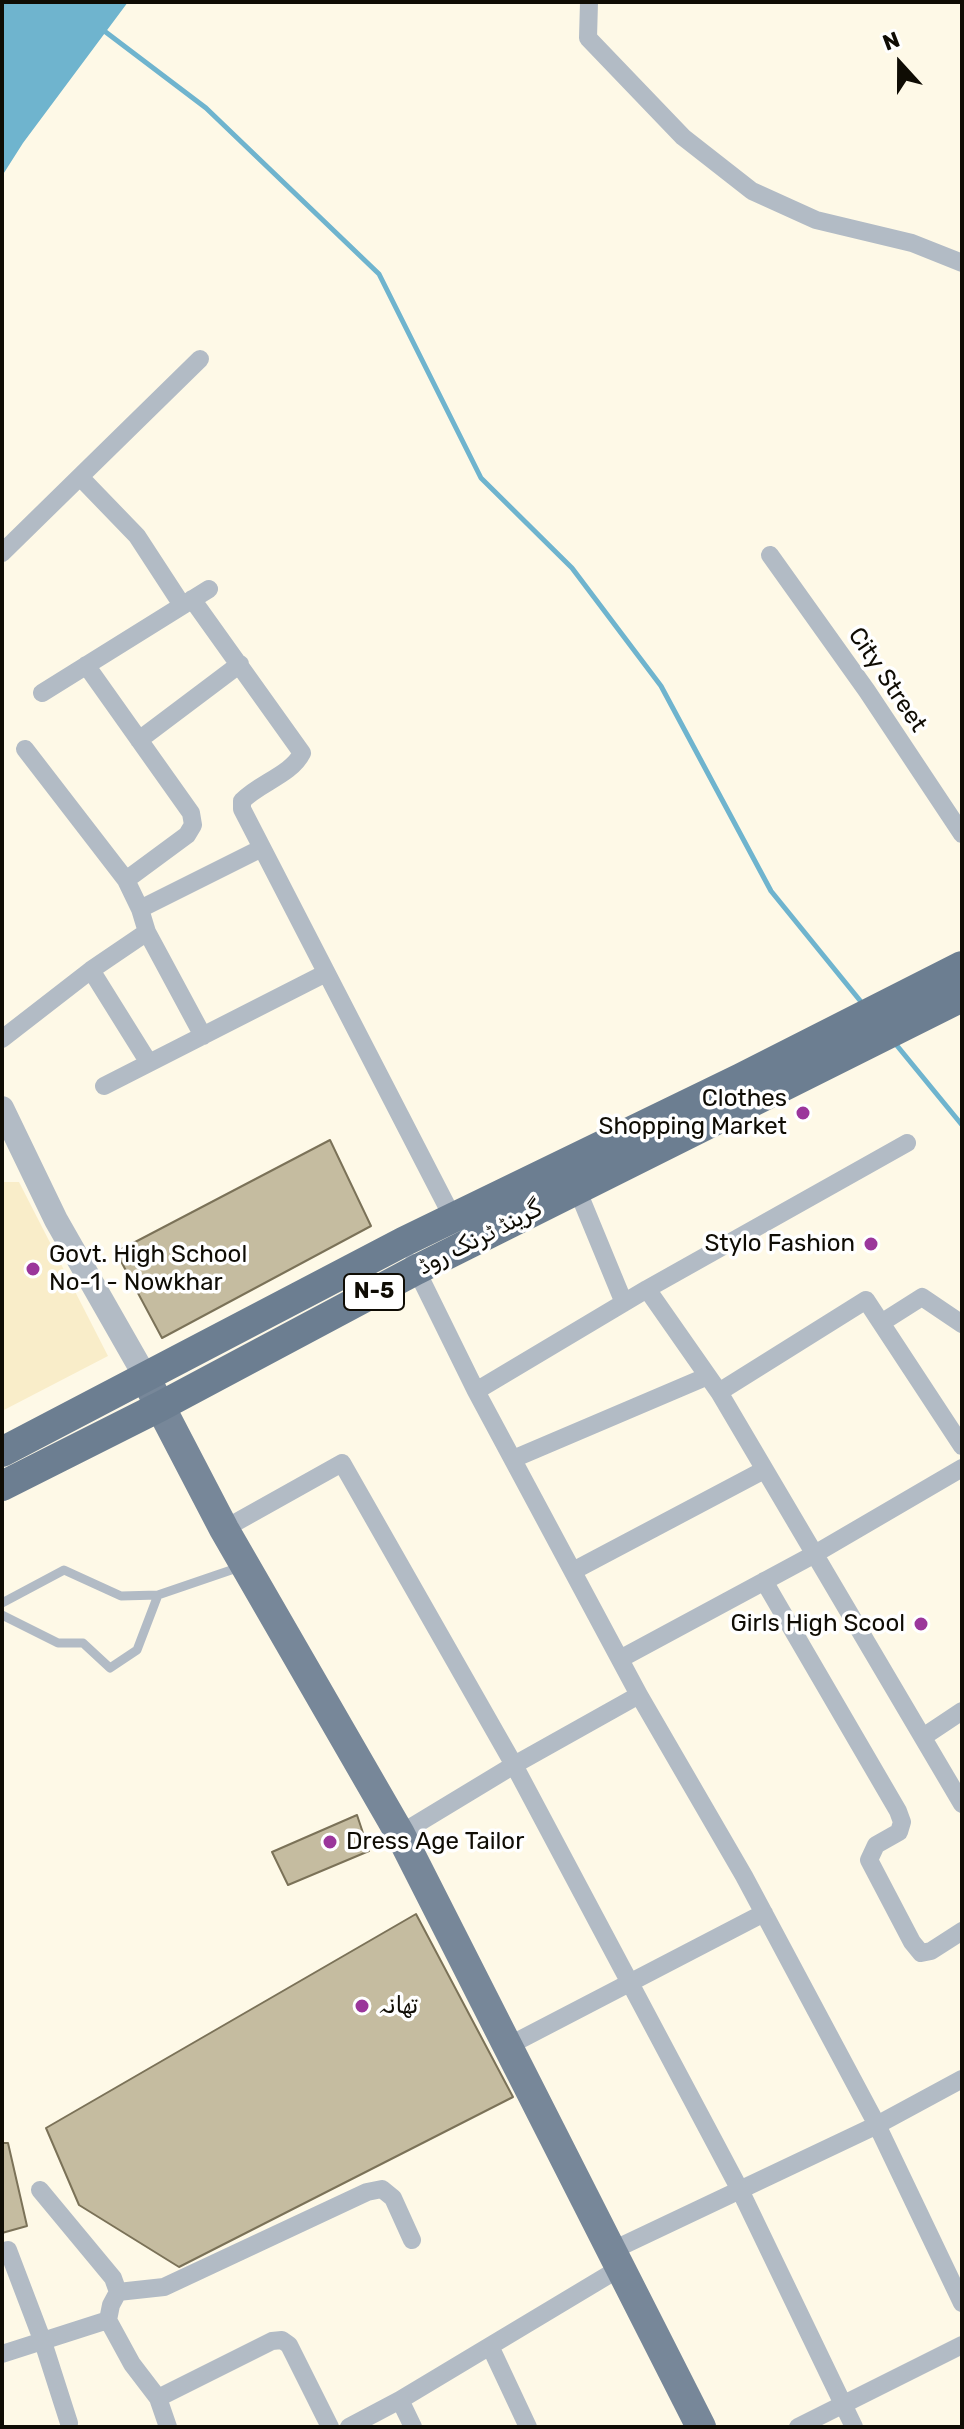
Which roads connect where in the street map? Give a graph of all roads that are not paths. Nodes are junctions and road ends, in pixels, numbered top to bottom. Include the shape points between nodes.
1 (589, 2) edge
2 (962, 263) edge
3 (200, 359) dead end
4 (80, 477) junction
5 (2, 553) edge
6 (770, 555) dead end
7 (209, 589) dead end
8 (187, 602) junction
9 (240, 664) junction
10 (86, 665) junction
11 (42, 693) dead end
12 (139, 740) junction
13 (25, 749) dead end
14 (962, 834) edge
15 (262, 848) junction
16 (126, 880) junction
17 (140, 909) junction
18 (147, 932) junction
19 (962, 966) edge
20 (91, 970) junction
21 (326, 973) junction
22 (962, 997) edge
23 (203, 1036) junction
24 (2, 1039) edge
25 (149, 1063) junction
26 (104, 1086) dead end
27 (745, 1090) junction
28 (2, 1108) edge
29 (907, 1143) dead end
30 (577, 1189) junction
31 (453, 1218) junction
32 (403, 1242) junction
33 (416, 1270) junction
34 (647, 1289) junction
35 (624, 1303) junction
36 (881, 1323) junction
37 (962, 1324) edge
38 (145, 1376) junction
39 (708, 1376) junction
40 (476, 1391) junction
41 (719, 1392) junction
42 (161, 1406) junction
43 (962, 1446) edge
44 (2, 1452) edge
45 (513, 1459) junction
46 (962, 1468) edge
47 (764, 1470) junction
48 (2, 1486) edge
49 (224, 1529) junction
50 (813, 1555) junction
51 (246, 1565) junction
52 (573, 1571) junction
53 (764, 1581) junction
54 (158, 1595) junction
55 (2, 1603) edge
56 (2, 1615) edge
57 (620, 1659) junction
58 (639, 1695) junction
59 (962, 1711) edge
60 (923, 1737) junction
61 (514, 1765) junction
62 (960, 1798) edge
63 (400, 1834) junction
64 (764, 1913) junction
65 (962, 1931) edge
66 (630, 1983) junction
67 (508, 2046) junction
68 (962, 2079) edge
69 (877, 2125) junction
70 (40, 2190) dead end
71 (740, 2190) junction
72 (412, 2240) dead end
73 (8, 2250) dead end
74 (616, 2260) junction
75 (118, 2292) junction
76 (962, 2303) edge
77 (108, 2320) junction
78 (43, 2342) junction
79 (962, 2345) edge
80 (490, 2346) junction
81 (2, 2354) edge
82 (158, 2398) junction
83 (400, 2400) junction
84 (843, 2406) junction
85 (69, 2423) dead end
86 (168, 2427) edge
87 (330, 2427) edge
88 (349, 2427) edge
89 (413, 2427) edge
90 (528, 2427) edge
91 (701, 2427) edge
92 (798, 2427) edge
93 (854, 2427) edge

1 - 2 street via 588,38 683,137 752,191 816,220 912,243
3 - 4 street
4 - 5 street
4 - 8 street via 137,536
6 - 14 street, City Street
7 - 8 street
8 - 9 street
8 - 10 street
9 - 12 street
9 - 15 street via 302,753 298,762 242,801
10 - 11 street
10 - 12 street
12 - 16 street via 191,813 193,825
13 - 16 street
15 - 17 street
15 - 21 street
16 - 17 street
17 - 18 street
18 - 20 street
18 - 23 street
19 - 27 highway, گرینڈ ٹرنک روڈ / N-5
20 - 24 street
20 - 25 street
21 - 23 street
21 - 31 street
22 - 27 highway, گرینڈ ٹرنک روڈ / N-5
23 - 25 street
25 - 26 street
27 - 30 highway, گرینڈ ٹرنک روڈ / N-5
27 - 31 highway, گرینڈ ٹرنک روڈ / N-5
28 - 38 street via 56,1220
29 - 34 street
30 - 33 highway, گرینڈ ٹرنک روڈ / N-5
30 - 35 street
31 - 32 highway, گرینڈ ٹرنک روڈ / N-5
32 - 33 street
32 - 38 highway, گرینڈ ٹرنک روڈ / N-5
33 - 40 street
33 - 42 highway, گرینڈ ٹرنک روڈ / N-5
34 - 35 street
34 - 39 street
35 - 40 street
36 - 37 street via 922,1297
36 - 41 street via 866,1300
36 - 43 street
38 - 42 main road
38 - 44 highway, گرینڈ ٹرنک روڈ / N-5
39 - 41 street
39 - 45 street
40 - 45 street
41 - 47 street
42 - 48 highway, گرینڈ ٹرنک روڈ / N-5
42 - 49 main road
45 - 52 street
46 - 50 street
47 - 50 street
47 - 52 street
49 - 51 main road
49 - 61 street via 342,1463
50 - 53 street
50 - 60 street
51 - 54 lane
51 - 63 main road
52 - 57 street
53 - 57 street
53 - 65 street via 898,1811 899,1832 876,1845 869,1860 912,1942 921,1953 931,1951
54 - 55 lane via 121,1596 64,1570
54 - 56 lane via 137,1650 110,1668 83,1643 58,1643
57 - 58 street
58 - 61 street
58 - 64 street
59 - 60 street
60 - 62 street
61 - 63 street
61 - 66 street
63 - 67 main road
64 - 66 street
64 - 69 street
66 - 67 street
66 - 71 street
67 - 74 main road
68 - 69 street
69 - 71 street
69 - 76 street
70 - 75 street via 113,2278
71 - 74 street
71 - 84 street
72 - 75 street via 393,2198 382,2189 164,2287
73 - 78 street
74 - 80 street
74 - 91 main road
75 - 77 street
77 - 78 street
77 - 82 street
78 - 81 street
78 - 85 street
79 - 84 street
80 - 83 street
80 - 90 street
82 - 86 street
82 - 87 street via 282,2340
83 - 88 street
83 - 89 street
84 - 92 street
84 - 93 street

